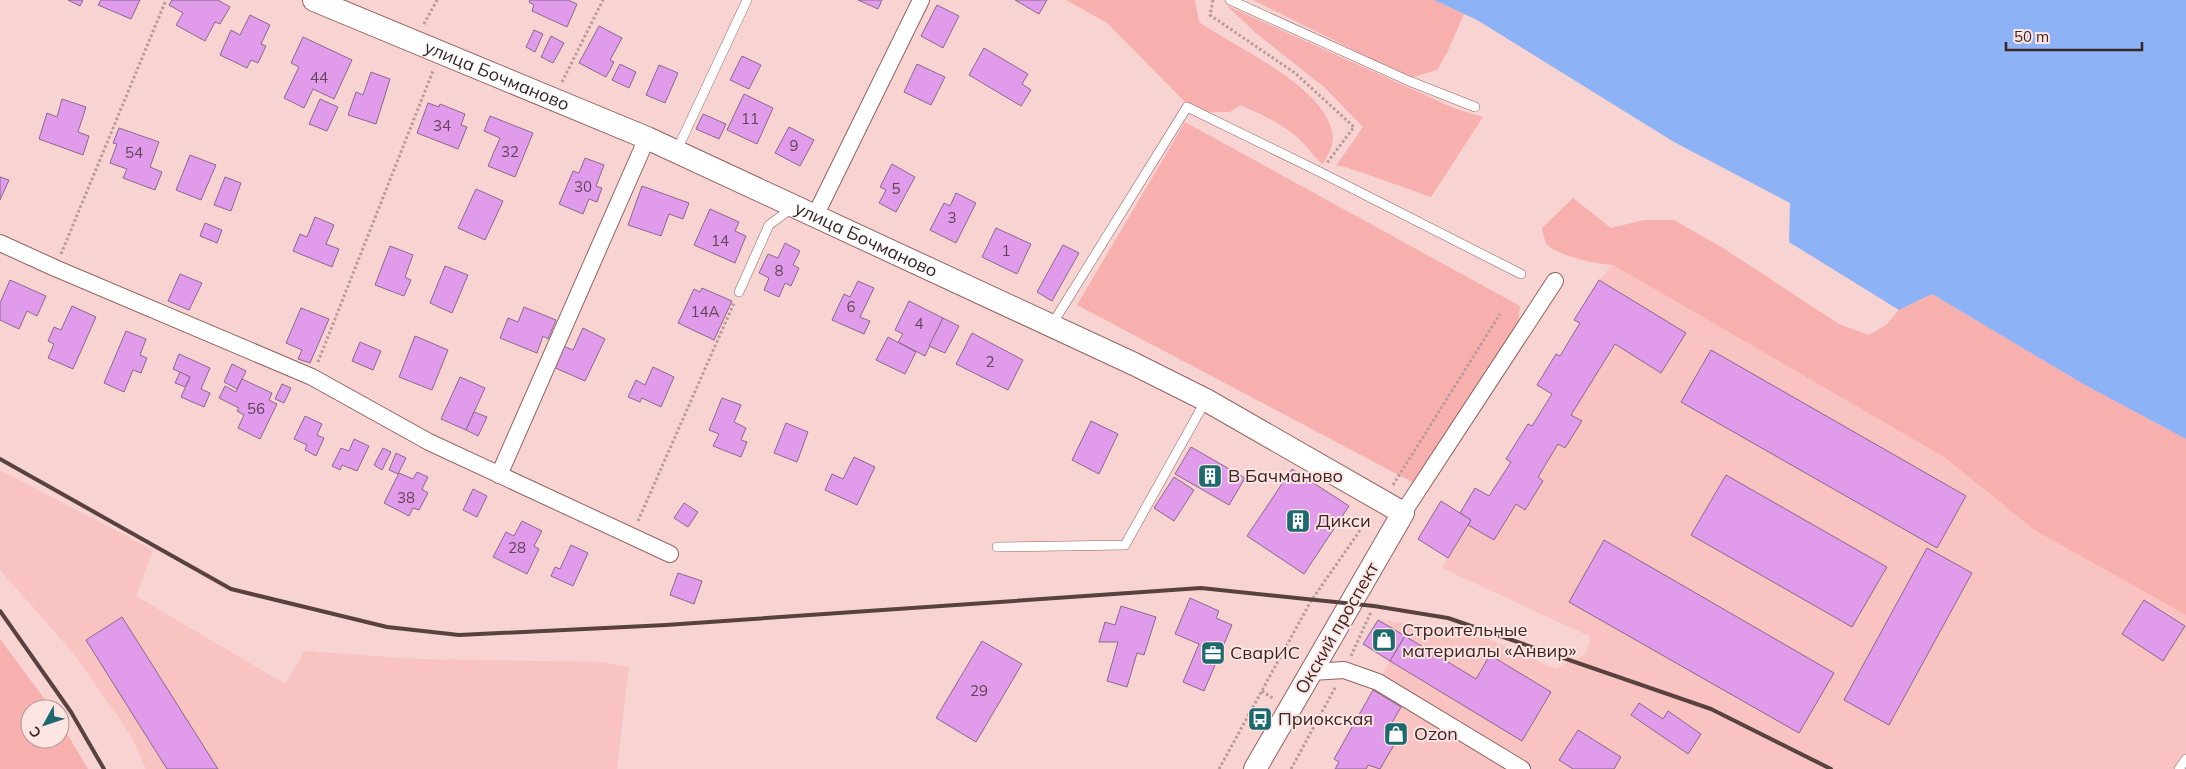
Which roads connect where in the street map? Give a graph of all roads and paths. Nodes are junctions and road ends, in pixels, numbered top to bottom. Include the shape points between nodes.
1 (166, 0) edge
2 (437, 0) edge
3 (603, 0) edge
4 (747, 0) edge
5 (921, 0) edge
6 (1213, 0) edge
7 (1230, 0) edge
8 (320, 1) edge
9 (414, 42) junction
10 (441, 52) junction
11 (554, 98) junction
12 (1475, 107) dead end
13 (647, 138) junction
14 (676, 152) junction
15 (1330, 159) dead end
16 (794, 206) junction
17 (816, 216) junction
18 (0, 243) edge
19 (55, 268) junction
20 (1521, 274) dead end
21 (1555, 281) dead end
22 (739, 292) joint
23 (1500, 314) dead end
24 (1051, 326) junction
25 (312, 377) junction
26 (1206, 400) junction
27 (499, 475) junction
28 (1381, 500) junction
29 (1403, 513) junction
30 (632, 536) junction
31 (997, 547) dead end
32 (670, 554) dead end
33 (1374, 606) dead end
34 (1344, 670) junction
35 (1312, 672) junction
36 (2186, 759) edge
37 (1219, 769) edge
38 (1255, 769) edge
39 (1291, 769) edge
40 (1522, 769) edge
41 (2179, 769) edge

1 - 19 path
2 - 9 path
3 - 11 path
4 - 14 lane
5 - 17 street
6 - 15 path via 1210,15 1295,73 1354,127
7 - 12 lane via 1409,81
8 - 9 main road, улица Бочманово
9 - 10 main road, улица Бочманово
10 - 11 main road, улица Бочманово
10 - 25 path
11 - 13 main road, улица Бочманово
13 - 14 main road, улица Бочманово
13 - 27 street
14 - 16 main road, улица Бочманово
16 - 17 main road, улица Бочманово
16 - 22 lane via 769,225
17 - 24 main road, улица Бочманово
18 - 19 street
19 - 25 street
20 - 24 lane via 1187,106
21 - 29 street
22 - 30 path
23 - 28 path via 1397,480
24 - 26 main road, улица Бочманово
25 - 27 street via 429,442
26 - 28 main road, улица Бочманово
26 - 31 lane via 1125,545
27 - 30 street
28 - 29 main road, улица Бочманово
28 - 37 path via 1311,601
29 - 35 main road, Окский проспект
30 - 32 street
33 - 34 path
34 - 35 street
34 - 39 path
34 - 40 street via 1378,682
35 - 38 main road, Окский проспект
36 - 41 lane

